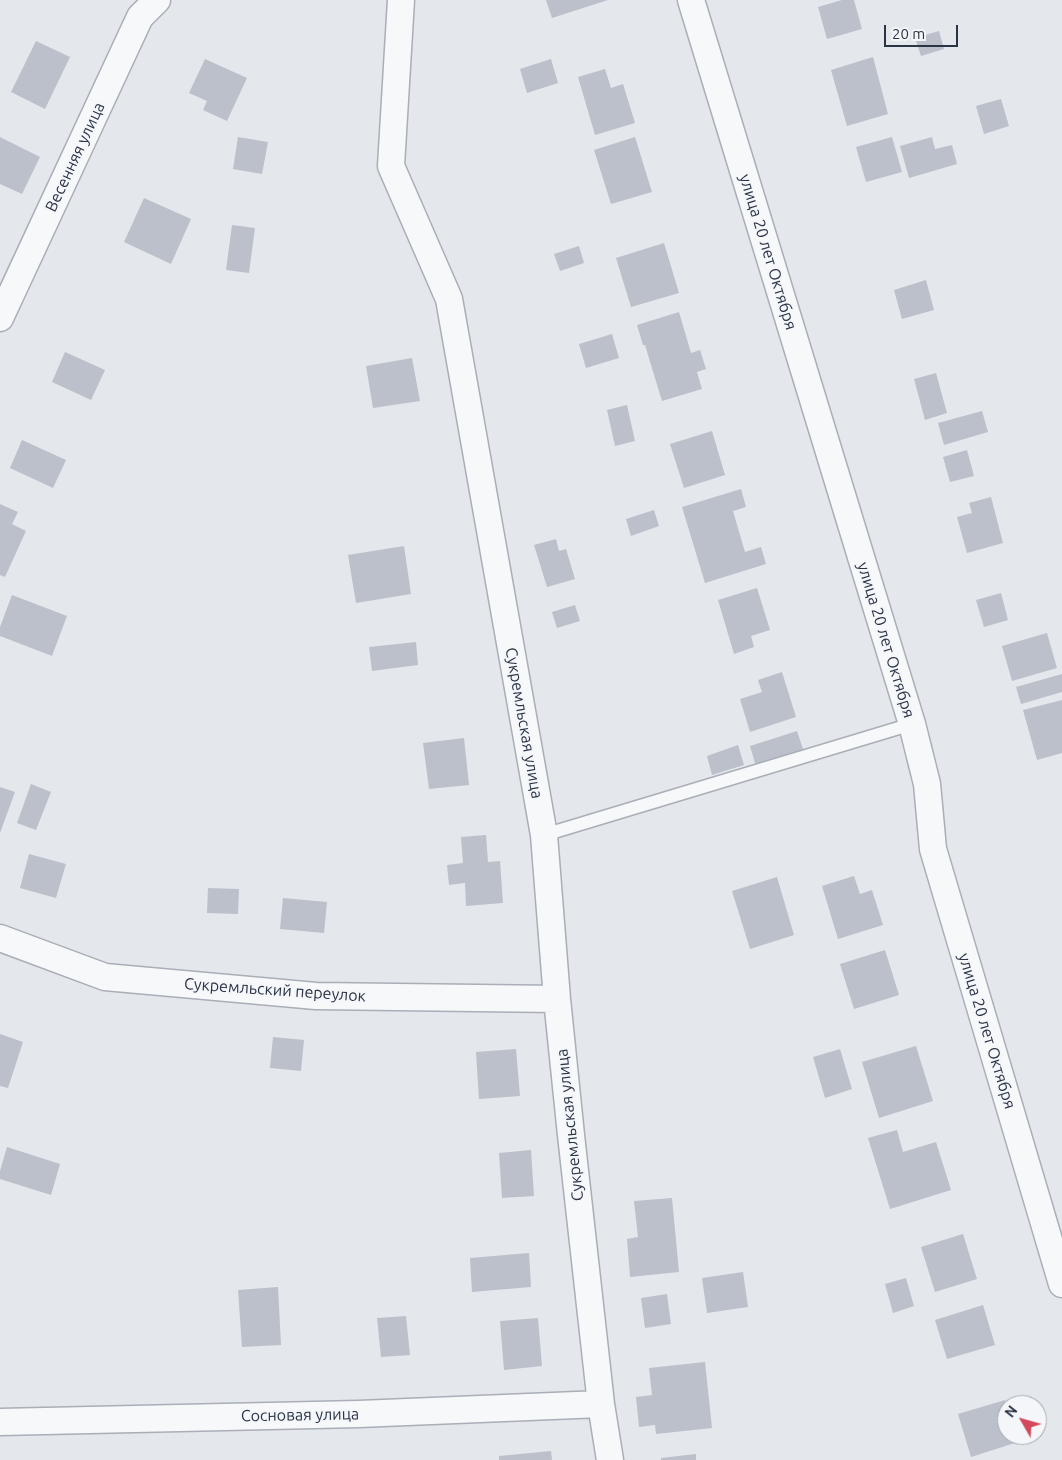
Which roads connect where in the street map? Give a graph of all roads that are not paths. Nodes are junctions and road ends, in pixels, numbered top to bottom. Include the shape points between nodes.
1 (157, 0) edge
2 (401, 0) edge
3 (691, 0) edge
4 (0, 318) edge
5 (912, 724) junction
6 (544, 836) junction
7 (0, 938) edge
8 (557, 999) junction
9 (1062, 1284) edge
10 (601, 1404) junction
11 (0, 1422) edge
12 (610, 1460) edge

1 - 4 street, Весенняя улица via 140,17
2 - 6 street, Сукремльская улица via 391,166 449,299
3 - 5 street, улица 20 лет Октября
5 - 6 lane
5 - 9 street, улица 20 лет Октября via 927,784 933,849
6 - 8 street, Сукремльская улица
7 - 8 street, Сукремльский переулок via 105,977 316,996
8 - 10 street, Сукремльская улица
10 - 11 street, Сосновая улица via 359,1414
10 - 12 street, Сукремльская улица

